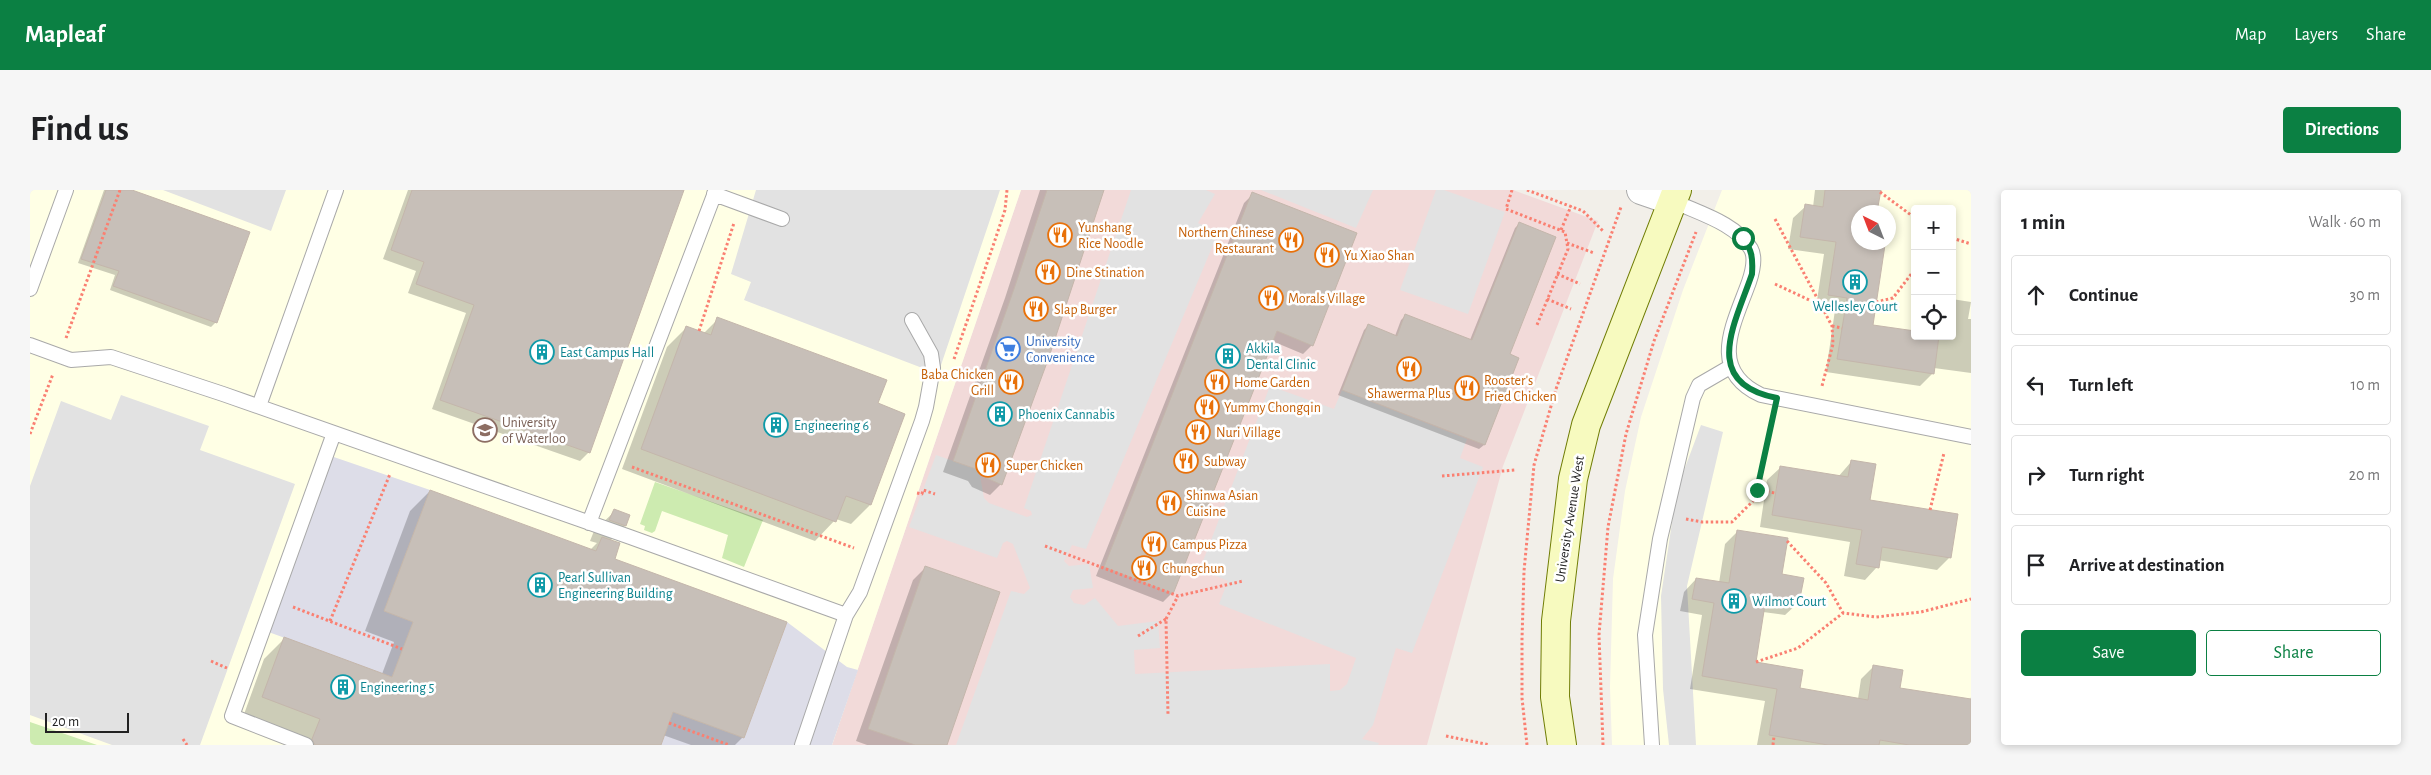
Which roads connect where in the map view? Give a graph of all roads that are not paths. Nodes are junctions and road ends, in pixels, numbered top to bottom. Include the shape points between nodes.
1 (66, 190) edge
2 (336, 190) edge
3 (715, 192) edge
4 (1633, 194) edge
5 (1675, 196) edge
6 (782, 219) dead end
7 (30, 290) edge
8 (912, 320) dead end
9 (30, 345) edge
10 (1730, 367) junction
11 (258, 406) junction
12 (334, 433) junction
13 (1971, 437) edge
14 (589, 523) junction
15 (846, 615) junction
16 (306, 745) edge
17 (802, 745) edge
18 (1562, 745) edge
19 (1652, 745) edge

1 - 7 lane
2 - 11 lane
3 - 6 lane
3 - 14 lane
4 - 5 street
5 - 10 lane via 1730,228 1752,251 1752,274 1729,339
5 - 18 main road, University Avenue West via 1586,425 1573,479 1556,621 1555,697
8 - 15 lane via 931,354 933,368 922,422 860,592
9 - 11 lane via 71,360 111,357
10 - 13 lane via 1748,389 1761,395
10 - 19 lane via 1699,385 1693,398 1660,539 1645,635
11 - 12 lane
12 - 14 lane
12 - 16 lane via 232,716
14 - 15 lane
15 - 17 lane

